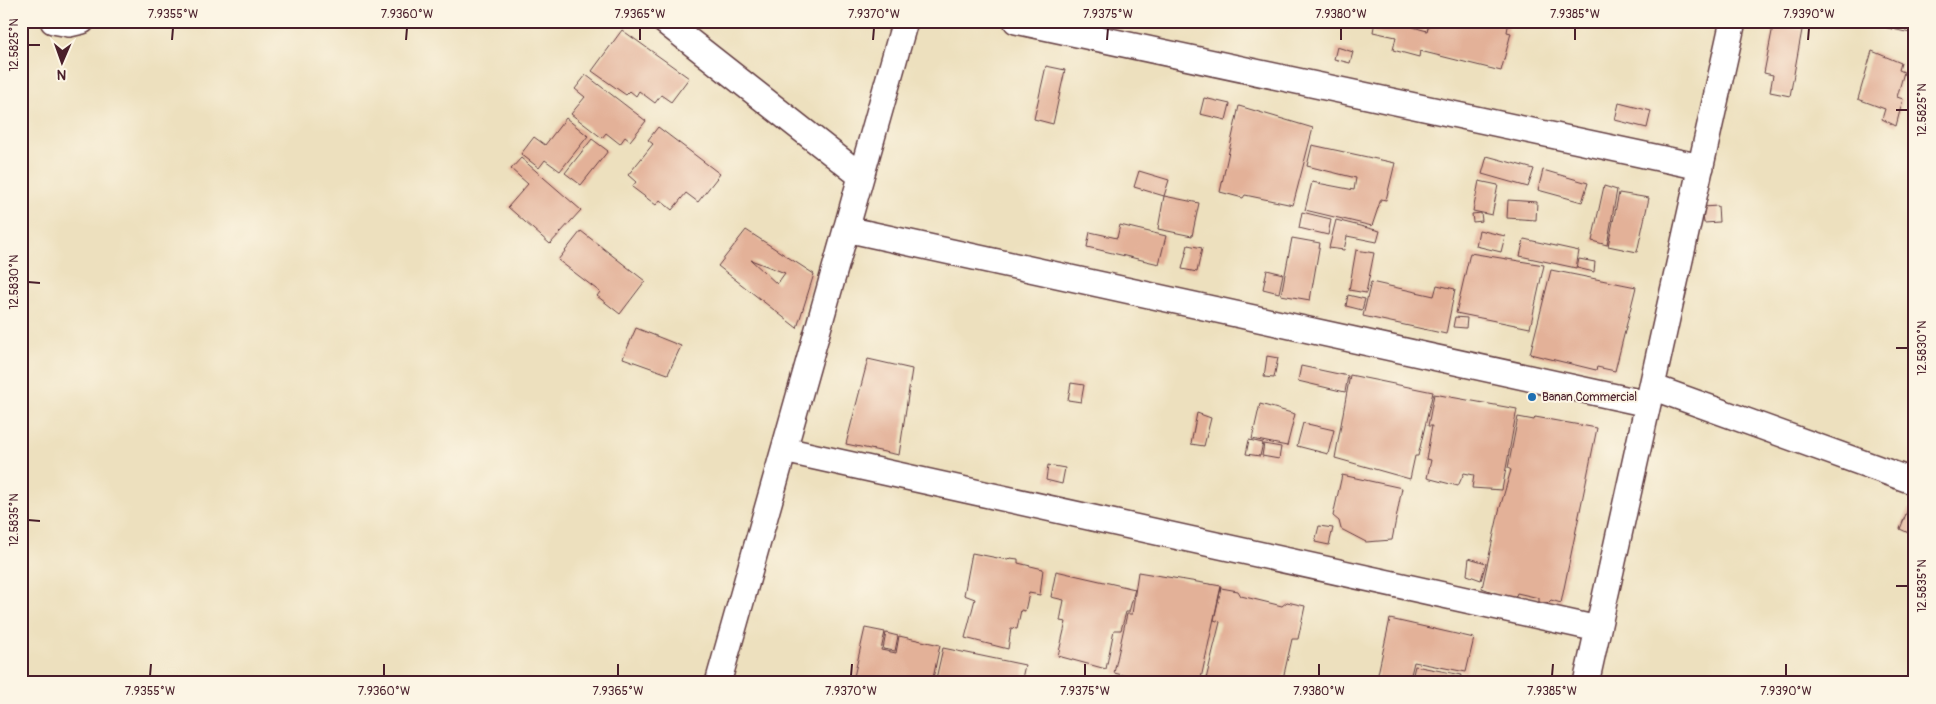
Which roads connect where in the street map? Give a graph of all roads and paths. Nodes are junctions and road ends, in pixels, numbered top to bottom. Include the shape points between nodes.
1 (53, 21) edge
2 (82, 21) edge
3 (664, 21) edge
4 (905, 21) edge
5 (1016, 21) edge
6 (1733, 21) edge
7 (1701, 167) junction
8 (861, 176) junction
9 (846, 229) junction
10 (1650, 396) junction
11 (784, 450) junction
12 (1915, 482) edge
13 (1598, 630) junction
14 (718, 683) edge
15 (1586, 683) edge

1 - 2 street via 69,24
3 - 8 street
4 - 8 street
5 - 7 street
6 - 7 street
7 - 10 street
8 - 9 street
9 - 10 street
9 - 11 street
10 - 12 street
10 - 13 street
11 - 13 street
11 - 14 street
13 - 15 street

